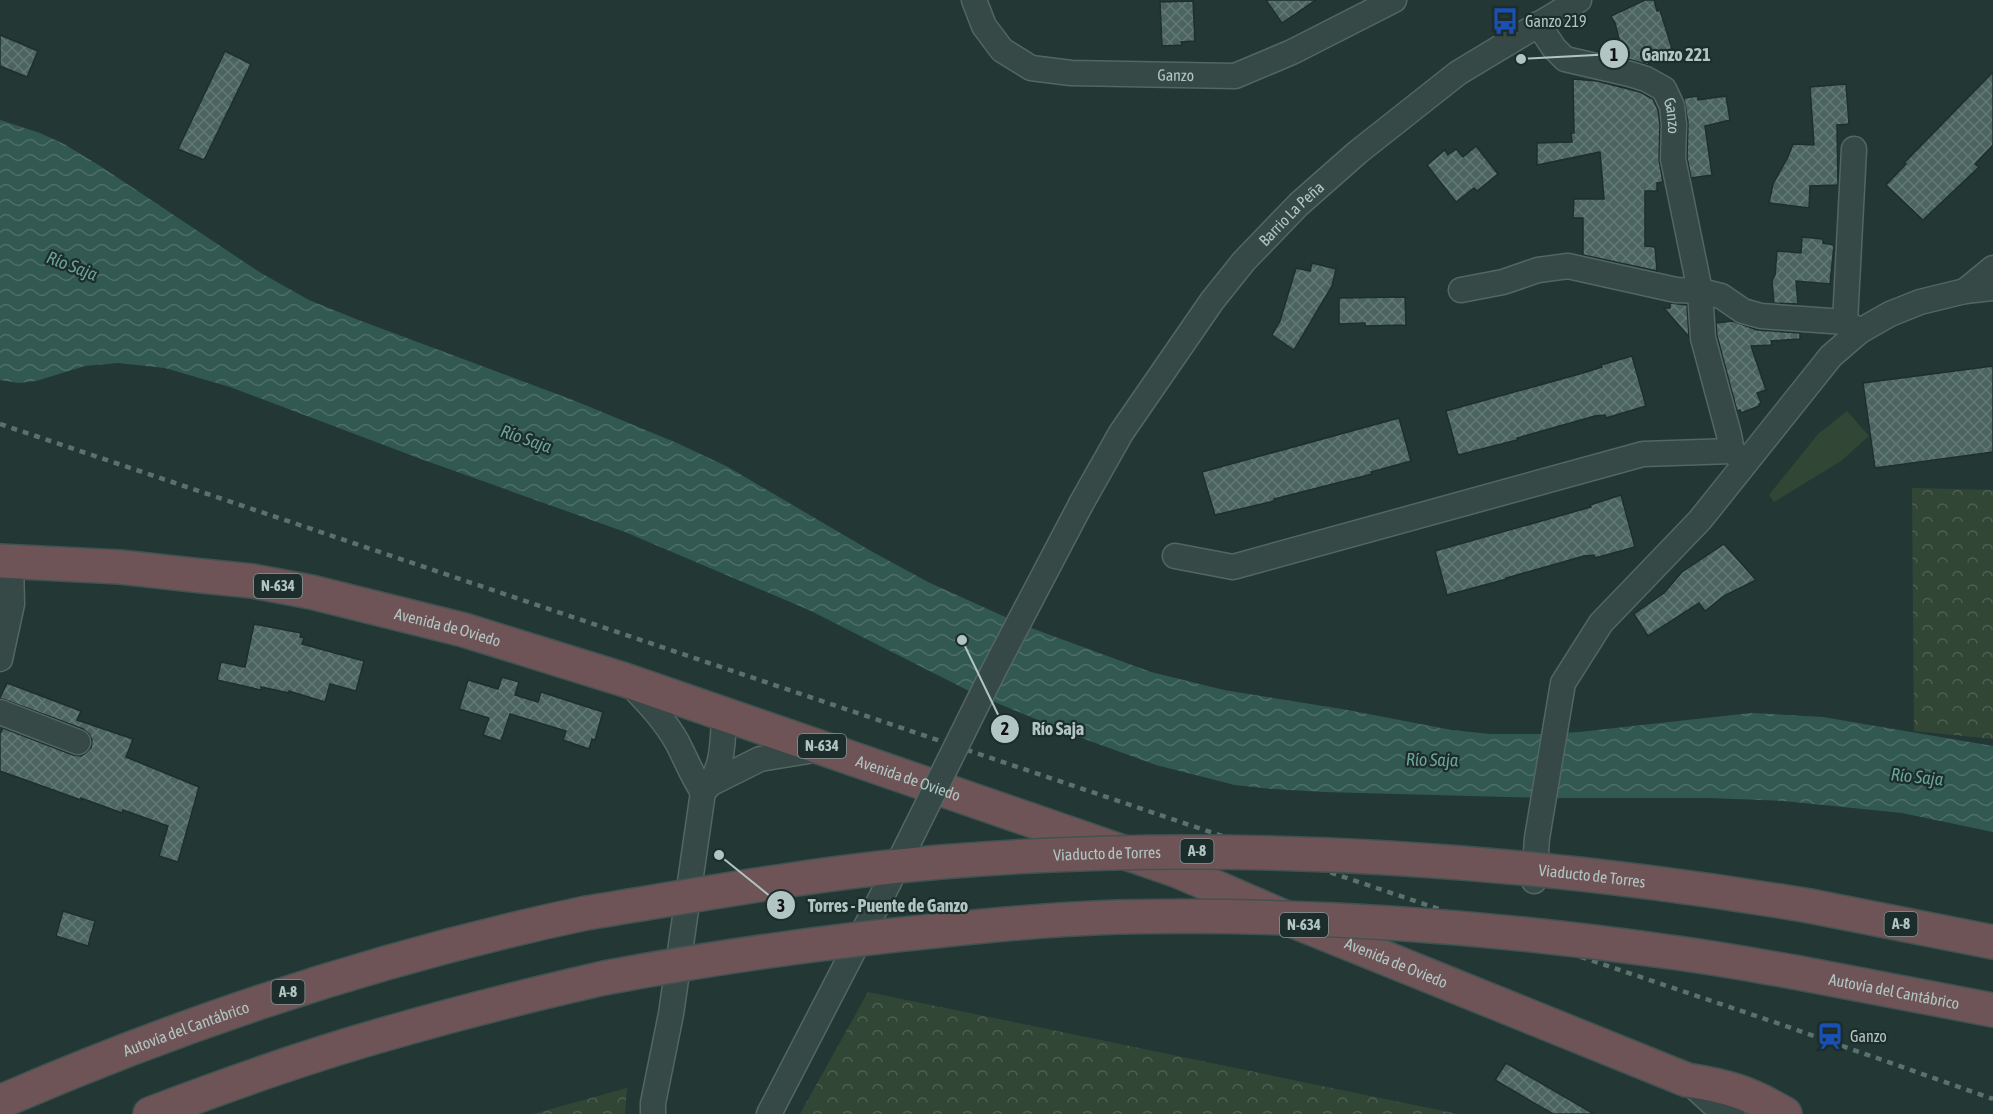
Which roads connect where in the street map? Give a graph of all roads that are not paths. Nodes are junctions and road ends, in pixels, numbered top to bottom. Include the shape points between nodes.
1 (974, 0) edge
2 (1394, 0) edge
3 (1565, 3) edge
4 (1538, 24) junction
5 (1854, 149) dead end
6 (1993, 268) edge
7 (1993, 288) edge
8 (1461, 290) dead end
9 (1700, 291) junction
10 (1965, 291) junction
11 (1852, 326) junction
12 (1739, 457) junction
13 (1175, 556) dead end
14 (5, 561) edge
15 (0, 658) edge
16 (625, 680) junction
17 (0, 712) edge
18 (724, 713) junction
19 (78, 742) dead end
20 (826, 748) junction
21 (703, 785) junction
22 (1534, 881) dead end
23 (1810, 906) junction
24 (586, 913) joint
25 (1993, 928) edge
26 (1993, 942) edge
27 (1802, 974) junction
28 (1993, 1010) edge
29 (1993, 1022) edge
30 (1687, 1080) junction
31 (0, 1102) edge
32 (150, 1114) edge
33 (653, 1114) edge
34 (769, 1114) edge
35 (1732, 1114) edge
36 (1785, 1114) edge

1 - 2 street, Ganzo via 984,26 1002,50 1031,68 1071,73 1235,76
3 - 4 street, Barrio La Peña
4 - 9 street, Ganzo via 1565,59 1630,74 1664,89 1672,106 1672,159
4 - 34 street, Barrio La Peña, bridge via 1458,73 1299,204 1257,246 1180,346 1121,433 1081,504
5 - 11 street
6 - 10 street
7 - 10 street
8 - 9 street via 1568,266 1676,290
9 - 11 street via 1721,296 1743,311 1761,316
9 - 12 street, Ganzo via 1703,338 1729,435
10 - 11 street
11 - 12 street via 1831,356
12 - 13 street via 1643,454 1233,567
12 - 22 street via 1700,520 1601,623 1563,683 1537,838
14 - 15 street via 12,604
14 - 16 highway, Avenida de Oviedo / N-634 via 193,574 311,592 464,630
16 - 18 highway, Avenida de Oviedo / N-634
16 - 21 street via 660,715
17 - 19 street
18 - 20 highway, Avenida de Oviedo / N-634
18 - 21 street via 707,745
20 - 21 street via 760,759
20 - 30 highway, Avenida de Oviedo / N-634 via 1178,871
21 - 33 street
23 - 24 highway, Viaducto de Torres / A-8, bridge via 1673,884 1508,866 1340,854 1191,851 939,862
23 - 25 highway
23 - 26 highway, A-8
24 - 31 highway, Autovía del Cantábrico / A-8 via 454,944 267,999 140,1044
27 - 28 highway, Autovía del Cantábrico
27 - 29 highway
27 - 32 highway, bridge via 1669,951 1396,923 1209,916 1055,920 886,935 604,978 394,1031
30 - 35 street via 1713,1104
30 - 36 highway, Avenida de Oviedo / N-634 via 1737,1090

